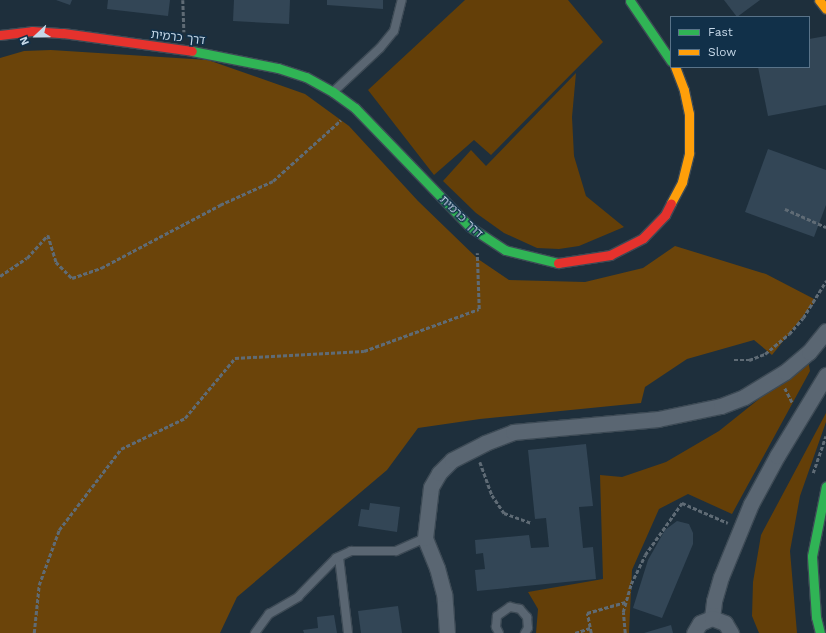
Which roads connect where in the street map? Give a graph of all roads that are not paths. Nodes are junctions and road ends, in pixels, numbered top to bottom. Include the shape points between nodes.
1 (402, 0) edge
2 (630, 0) edge
3 (819, 0) edge
4 (826, 9) edge
5 (665, 33) dead end
6 (0, 35) edge
7 (34, 41) dead end
8 (104, 42) junction
9 (670, 59) edge
10 (675, 68) edge
11 (334, 92) junction
12 (390, 144) junction
13 (417, 187) dead end
14 (824, 337) edge
15 (826, 375) edge
16 (826, 486) edge
17 (425, 538) junction
18 (339, 557) junction
19 (712, 618) junction
20 (255, 633) edge
21 (348, 633) edge
22 (447, 633) edge
23 (499, 633) edge
24 (525, 633) edge
25 (694, 633) edge
26 (731, 633) edge
27 (820, 633) edge

1 - 11 lane via 394,31
2 - 5 street
2 - 9 street
3 - 4 street
6 - 8 street, דרך כרמית via 40,32
7 - 8 street, דרך כרמית
8 - 11 street, דרך כרמית via 214,54 278,68 306,77
10 - 12 street, דרך כרמית via 684,90 689,114 689,153 682,182 665,215 642,238 610,255 589,260 554,262 505,250 487,240 452,211
11 - 12 street, דרך כרמית via 355,108
12 - 13 street, דרך כרמית
14 - 17 street via 785,372 744,397 720,406 658,419 513,432 474,448 452,460 439,473 431,487
15 - 19 street via 763,481 721,577
16 - 27 street via 812,556 816,617
17 - 18 lane via 396,551 351,551
17 - 22 street via 440,581
18 - 20 lane via 298,598 269,614
18 - 21 lane
19 - 25 street via 700,623
19 - 26 street via 725,623
23 - 24 lane via 496,627 497,616 510,607 520,609 528,617 528,628

